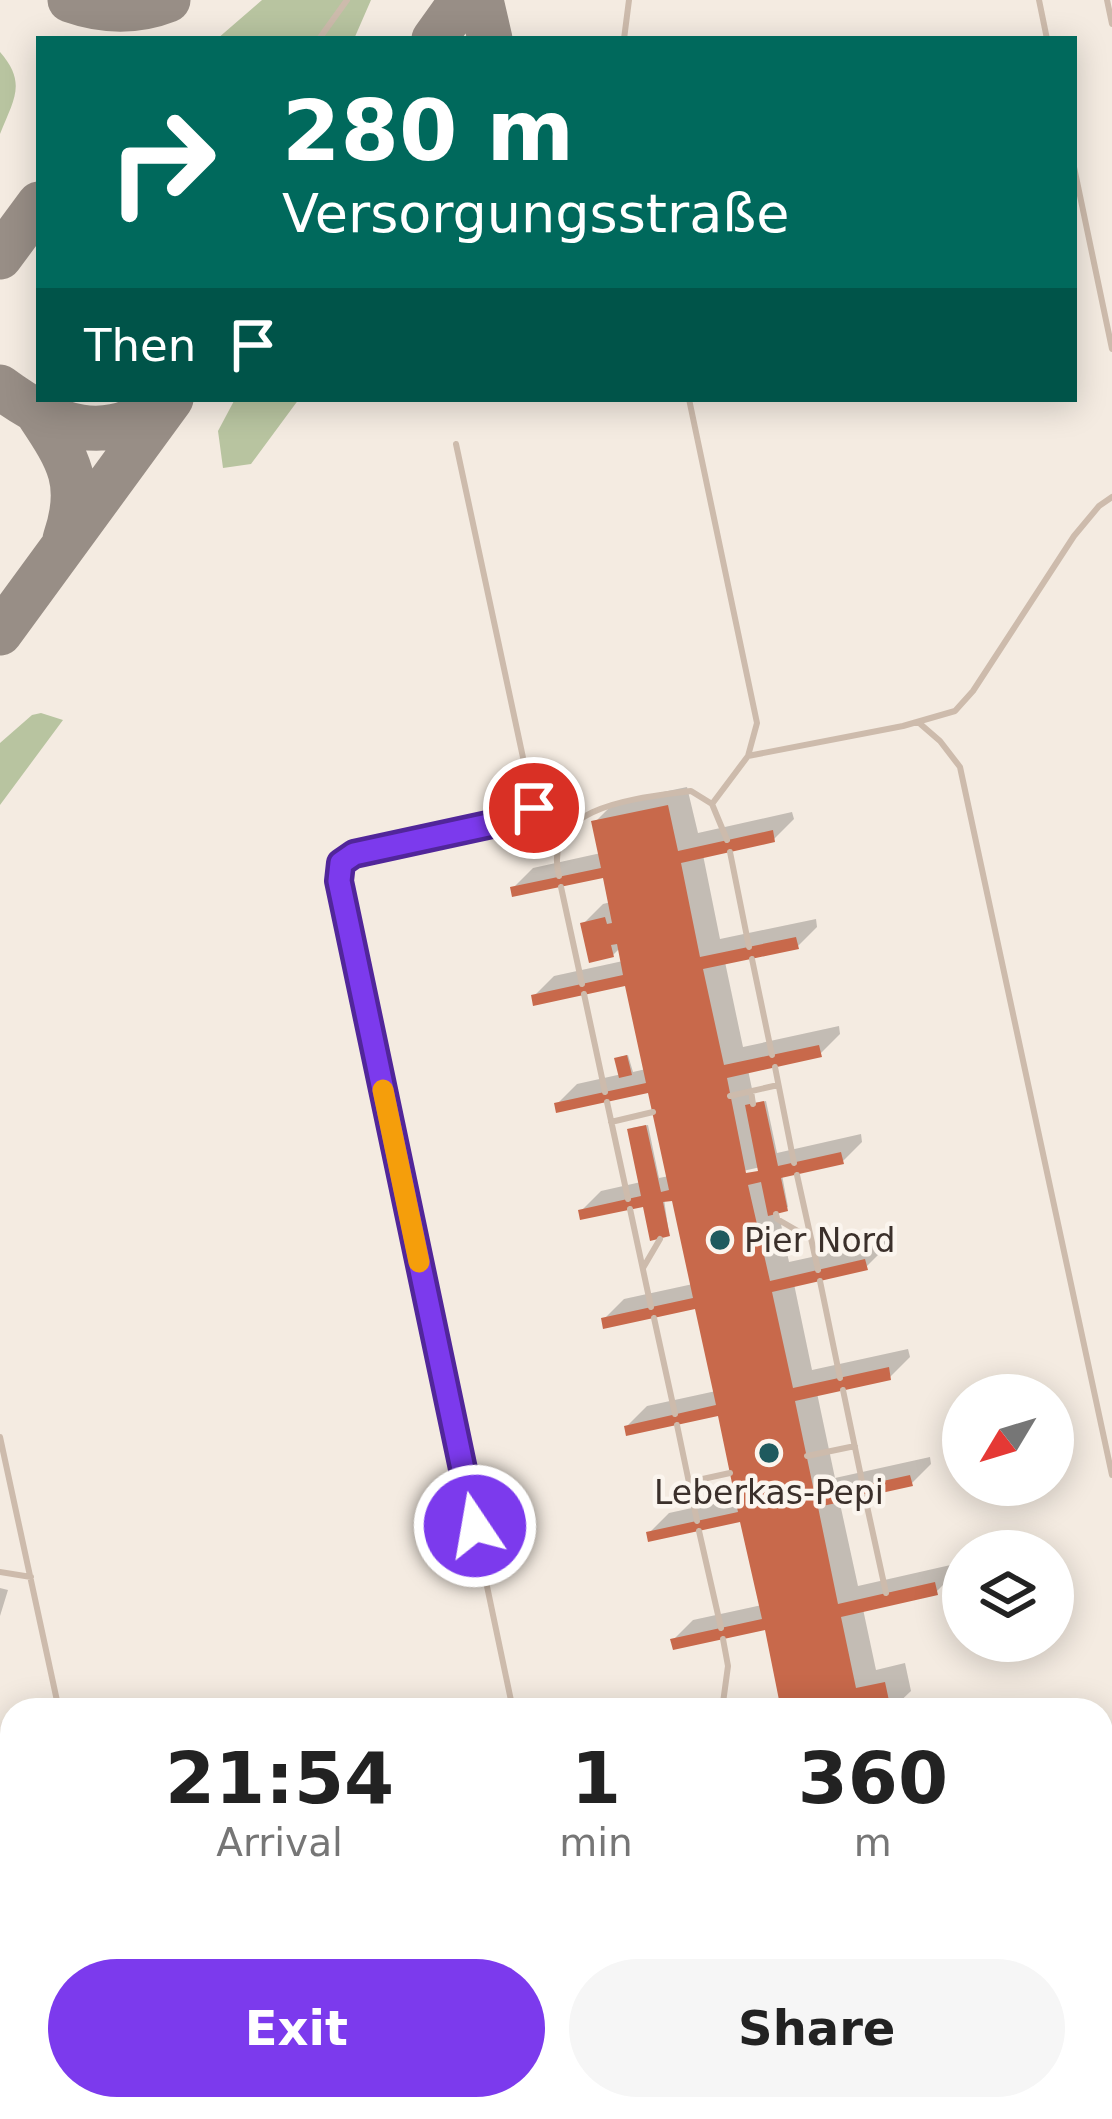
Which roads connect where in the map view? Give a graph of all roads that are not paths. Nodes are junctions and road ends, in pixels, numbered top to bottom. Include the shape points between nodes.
1 (347, 0) edge
2 (629, 0) edge
3 (1039, 0) edge
4 (1107, 0) edge
5 (1112, 24) edge
6 (321, 36) edge
7 (624, 36) edge
8 (1046, 36) edge
9 (1077, 181) edge
10 (1112, 349) edge
11 (689, 402) edge
12 (456, 444) dead end
13 (1112, 497) edge
14 (918, 722) junction
15 (748, 756) junction
16 (712, 804) junction
17 (534, 808) junction
18 (563, 833) junction
19 (727, 840) dead end
20 (730, 852) dead end
21 (559, 877) dead end
22 (561, 887) dead end
23 (749, 947) dead end
24 (752, 959) dead end
25 (582, 984) dead end
26 (584, 994) dead end
27 (772, 1055) dead end
28 (775, 1067) dead end
29 (778, 1085) junction
30 (751, 1091) junction
31 (605, 1092) dead end
32 (730, 1096) dead end
33 (607, 1102) dead end
34 (753, 1104) dead end
35 (652, 1112) dead end
36 (632, 1117) junction
37 (611, 1121) junction
38 (635, 1128) dead end
39 (794, 1163) dead end
40 (796, 1174) dead end
41 (628, 1199) dead end
42 (631, 1210) dead end
43 (776, 1214) dead end
44 (810, 1238) junction
45 (659, 1239) dead end
46 (643, 1268) junction
47 (818, 1270) dead end
48 (820, 1281) dead end
49 (651, 1307) dead end
50 (654, 1318) dead end
51 (840, 1378) dead end
52 (843, 1390) dead end
53 (675, 1414) dead end
54 (677, 1425) dead end
55 (0, 1437) edge
56 (855, 1447) junction
57 (807, 1456) dead end
58 (730, 1473) dead end
59 (1112, 1474) edge
60 (689, 1482) junction
61 (863, 1486) dead end
62 (865, 1497) dead end
63 (697, 1521) dead end
64 (699, 1531) dead end
65 (0, 1572) edge
66 (31, 1577) junction
67 (886, 1593) dead end
68 (721, 1628) dead end
69 (723, 1639) dead end
70 (56, 1698) edge
71 (510, 1698) edge
72 (724, 1698) edge

1 - 6 lane
2 - 7 lane
3 - 8 lane
4 - 5 lane
9 - 10 lane
11 - 15 lane via 757,724
12 - 17 lane
13 - 14 lane via 1074,536 973,691 955,710
14 - 15 lane
14 - 59 lane via 960,767
15 - 16 lane
16 - 18 lane via 692,791 658,796 590,812
16 - 19 lane
17 - 18 lane
17 - 71 lane via 520,818 354,854 341,863 339,881
18 - 21 lane
20 - 23 lane
22 - 25 lane
24 - 27 lane
26 - 31 lane
28 - 29 lane
29 - 30 lane
29 - 39 lane
30 - 32 lane
30 - 34 lane
33 - 37 lane
35 - 36 lane
36 - 37 lane
36 - 38 lane
37 - 41 lane
40 - 44 lane
42 - 46 lane
43 - 44 lane
44 - 47 lane
45 - 46 lane
46 - 49 lane
48 - 51 lane
50 - 53 lane
52 - 56 lane
54 - 60 lane
55 - 66 lane
56 - 57 lane
56 - 61 lane
58 - 60 lane
60 - 63 lane
62 - 67 lane
64 - 68 lane
65 - 66 lane
66 - 70 lane
69 - 72 lane

